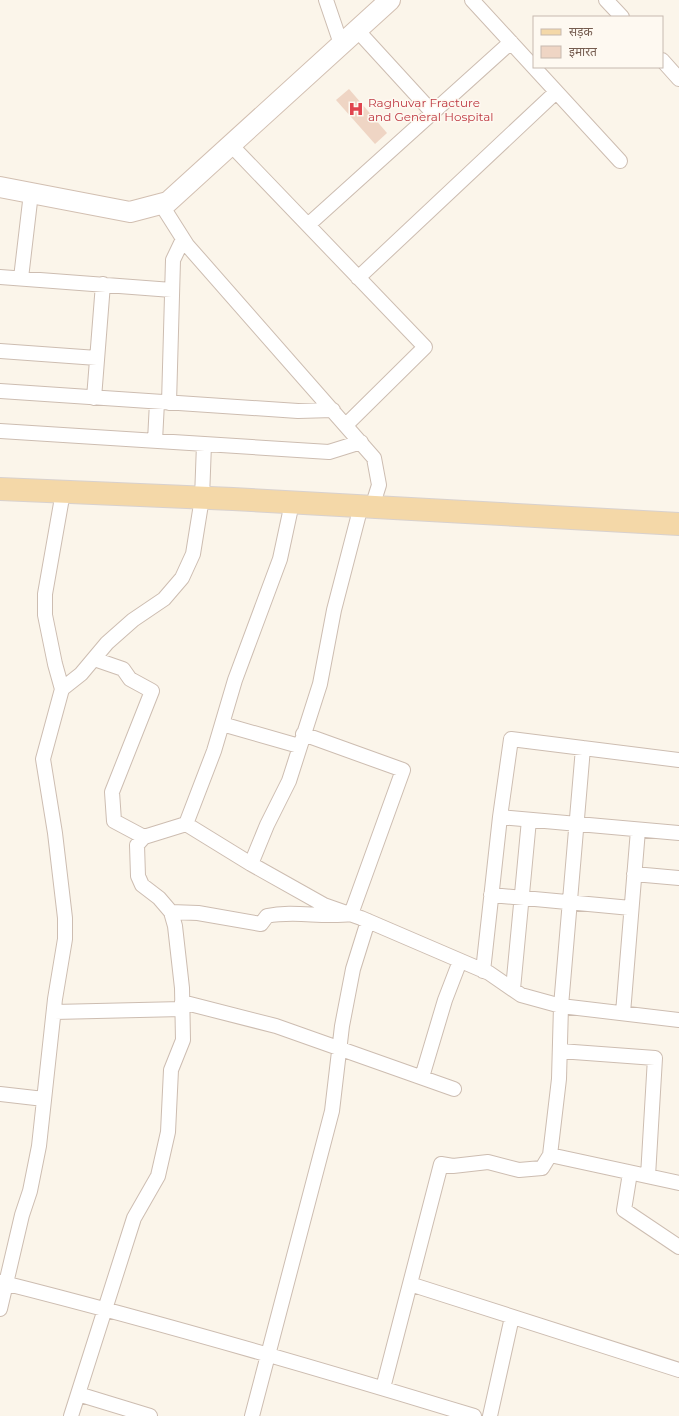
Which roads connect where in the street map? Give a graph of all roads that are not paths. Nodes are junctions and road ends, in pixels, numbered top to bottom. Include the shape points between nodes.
1 (326, 0) edge
2 (390, 0) edge
3 (472, 0) edge
4 (606, 0) edge
5 (621, 16) edge
6 (357, 30) junction
7 (511, 42) junction
8 (341, 44) junction
9 (663, 61) edge
10 (533, 66) edge
11 (534, 68) edge
12 (679, 79) edge
13 (556, 92) junction
14 (433, 113) junction
15 (231, 145) junction
16 (620, 161) dead end
17 (0, 187) edge
18 (31, 193) junction
19 (161, 204) junction
20 (308, 225) junction
21 (183, 239) junction
22 (0, 277) edge
23 (21, 278) junction
24 (358, 278) junction
25 (103, 284) junction
26 (172, 290) junction
27 (0, 351) edge
28 (97, 358) junction
29 (0, 391) edge
30 (94, 398) junction
31 (163, 402) junction
32 (332, 410) junction
33 (346, 425) junction
34 (0, 432) edge
35 (155, 441) junction
36 (360, 442) junction
37 (204, 444) junction
38 (0, 489) edge
39 (63, 492) junction
40 (202, 498) junction
41 (292, 502) junction
42 (367, 507) junction
43 (679, 524) edge
44 (94, 659) junction
45 (62, 689) junction
46 (222, 724) junction
47 (301, 740) junction
48 (583, 748) junction
49 (679, 760) edge
50 (500, 817) junction
51 (529, 820) junction
52 (186, 824) junction
53 (577, 825) junction
54 (638, 830) junction
55 (679, 833) edge
56 (144, 837) junction
57 (251, 864) junction
58 (634, 874) junction
59 (679, 878) edge
60 (491, 895) junction
61 (521, 898) junction
62 (570, 904) junction
63 (631, 908) junction
64 (171, 912) junction
65 (351, 914) junction
66 (368, 921) junction
67 (460, 961) junction
68 (483, 971) junction
69 (513, 989) junction
70 (182, 1006) junction
71 (562, 1006) junction
72 (54, 1012) junction
73 (623, 1013) junction
74 (679, 1020) edge
75 (340, 1047) junction
76 (560, 1051) junction
77 (422, 1077) junction
78 (454, 1089) dead end
79 (0, 1094) edge
80 (44, 1099) junction
81 (550, 1155) junction
82 (630, 1173) junction
83 (648, 1176) junction
84 (679, 1183) edge
85 (679, 1247) edge
86 (3, 1283) edge
87 (410, 1284) junction
88 (0, 1309) edge
89 (105, 1309) junction
90 (512, 1317) junction
91 (269, 1355) junction
92 (679, 1370) edge
93 (384, 1388) junction
94 (78, 1394) junction
95 (71, 1416) edge
96 (150, 1416) edge
97 (252, 1416) edge
98 (474, 1416) edge
99 (490, 1416) edge

1 - 8 street
2 - 6 street
3 - 7 street
4 - 5 street
6 - 8 street
6 - 14 street
7 - 10 street
7 - 14 street
8 - 15 street
9 - 12 street
11 - 13 street
13 - 16 street
13 - 24 street
14 - 20 street
15 - 19 street via 168,202
15 - 20 street
17 - 18 street
18 - 19 street via 130,212
18 - 23 street
19 - 21 street
20 - 24 street
21 - 26 street via 173,260
21 - 32 street
22 - 23 street
23 - 25 street
24 - 33 street via 424,347
25 - 26 street
25 - 28 street
26 - 31 street
27 - 28 street
28 - 30 street
29 - 30 street
30 - 31 street
31 - 32 street via 298,411
31 - 35 street
32 - 33 street
33 - 36 street
34 - 35 street
35 - 37 street
36 - 37 street via 329,452
36 - 42 street via 374,458 379,485
37 - 40 street
38 - 39 main road
39 - 40 main road
39 - 45 street via 45,594 45,615
40 - 41 main road
40 - 44 street via 192,554 182,578 164,599 133,620 107,643
41 - 42 main road
41 - 46 street via 280,559 235,680
42 - 43 main road
42 - 47 street via 334,610 320,684
44 - 45 street via 81,674
44 - 56 street via 123,668 130,679 152,692 112,792 114,821
45 - 72 street via 43,759 65,918 65,939
46 - 47 street
46 - 52 street
47 - 57 street via 289,781
47 - 65 street via 403,770
48 - 49 street
48 - 50 street via 511,739
48 - 53 street
50 - 51 street
50 - 60 street
51 - 53 street
51 - 61 street
52 - 56 street
52 - 57 street
53 - 54 street
53 - 62 street
54 - 55 street
54 - 58 street
56 - 64 street via 137,845 138,876 142,885 159,898
57 - 65 street via 324,905
58 - 59 street
58 - 63 street
60 - 61 street
60 - 68 street
61 - 62 street
61 - 69 street
62 - 63 street
62 - 71 street
63 - 73 street
64 - 65 street via 198,913 261,924 267,916 279,913 331,917
64 - 70 street via 175,926
65 - 66 street
66 - 67 street
66 - 75 street via 353,969
67 - 68 street
67 - 77 street via 445,1000
68 - 69 street
69 - 71 street via 521,995
70 - 72 street
70 - 75 street via 276,1026
70 - 89 street via 183,1040 171,1070 168,1132 158,1176 134,1218
71 - 73 street
71 - 76 street
72 - 80 street
73 - 74 street
75 - 77 street
75 - 91 street via 332,1111
76 - 81 street
76 - 83 street via 655,1058
77 - 78 street
79 - 80 street
80 - 86 street via 39,1146
81 - 82 street
81 - 87 street via 542,1168 519,1170 488,1162 453,1166 441,1164
82 - 83 street
82 - 85 street via 624,1210
83 - 84 street
86 - 88 street
86 - 89 street
87 - 90 street
87 - 93 street
89 - 91 street
89 - 94 street
90 - 92 street
90 - 99 street
91 - 93 street
91 - 97 street
93 - 98 street
94 - 95 street
94 - 96 street

